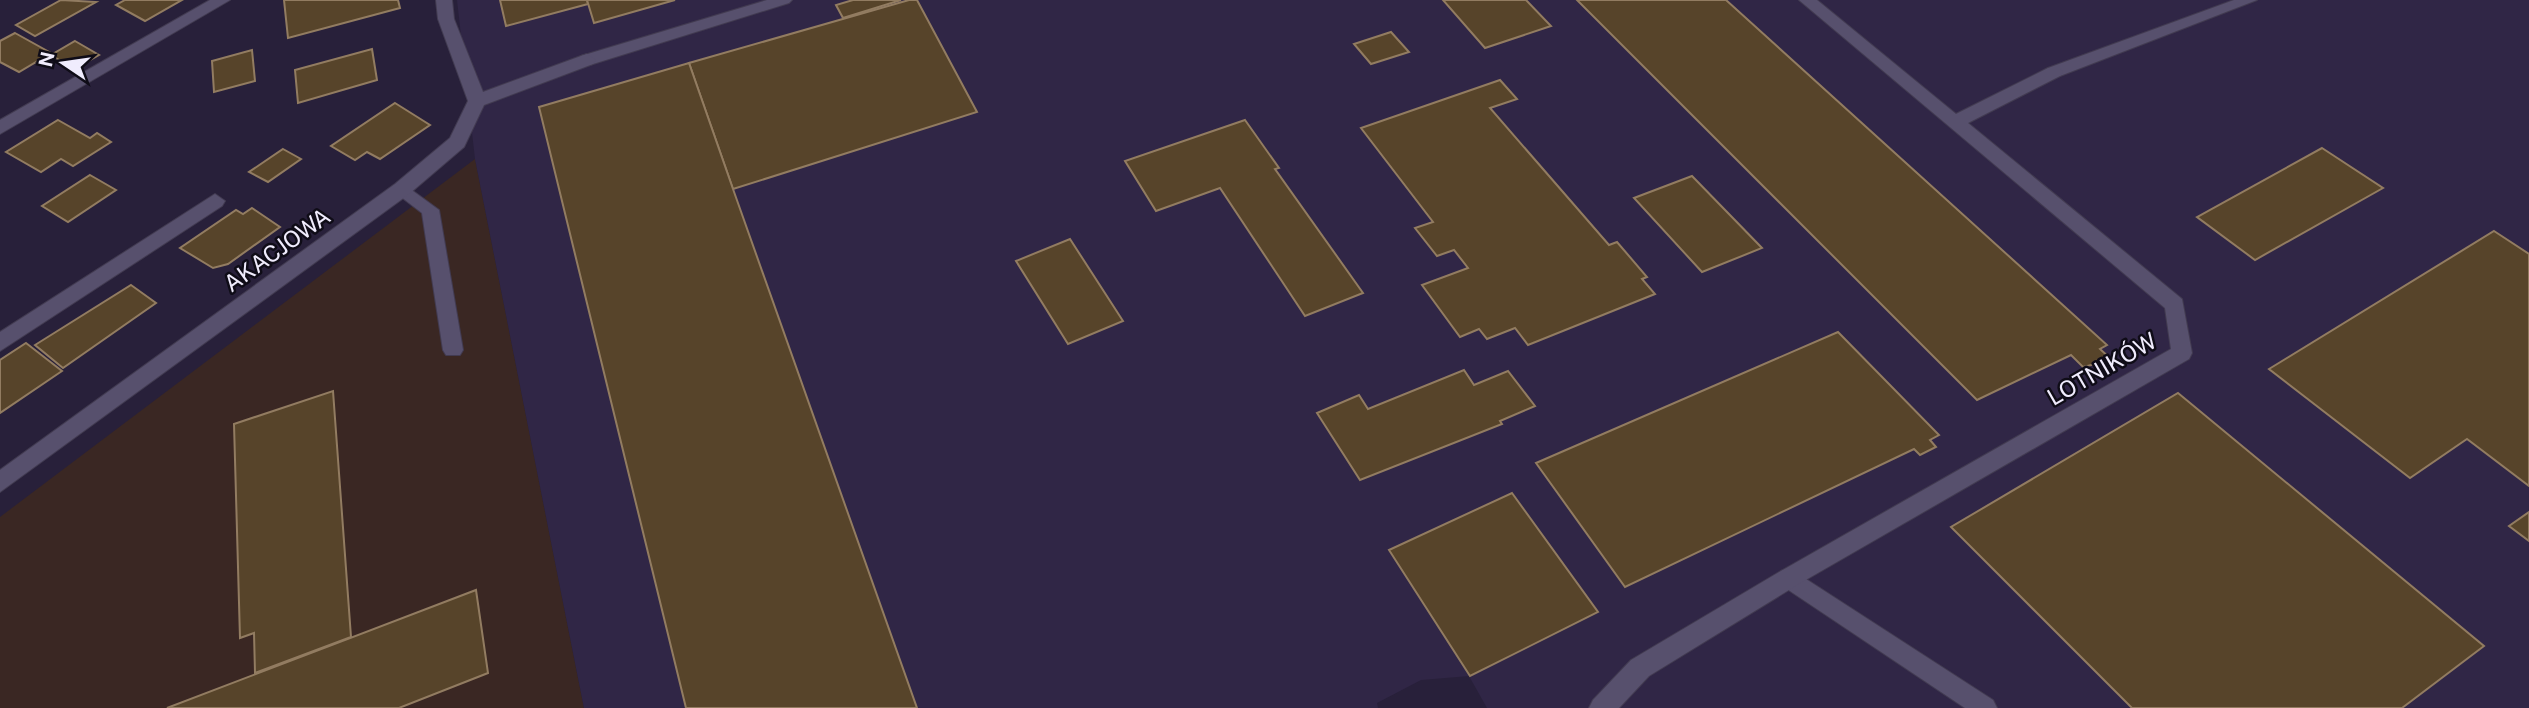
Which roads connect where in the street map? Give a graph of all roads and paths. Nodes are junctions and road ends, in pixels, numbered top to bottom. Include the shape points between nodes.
1 (222, 0) edge
2 (444, 0) edge
3 (784, 0) edge
4 (1807, 0) edge
5 (2249, 0) edge
6 (587, 60) joint
7 (2054, 72) joint
8 (477, 101) junction
9 (1955, 122) junction
10 (0, 128) edge
11 (402, 189) junction
12 (215, 201) dead end
13 (0, 344) edge
14 (453, 350) dead end
15 (0, 482) edge
16 (1789, 578) junction
17 (1602, 708) edge
18 (1985, 708) edge

1 - 10 street
2 - 8 street via 446,19
3 - 6 lane
4 - 9 street, LOTNIKÓW
5 - 7 lane
6 - 8 street
7 - 9 street
8 - 11 street, AKACJOWA via 457,142
9 - 16 street, LOTNIKÓW via 2175,305 2182,353
11 - 14 lane via 430,210
11 - 15 street, AKACJOWA
12 - 13 street
16 - 17 street, LOTNIKÓW via 1640,668
16 - 18 lane

